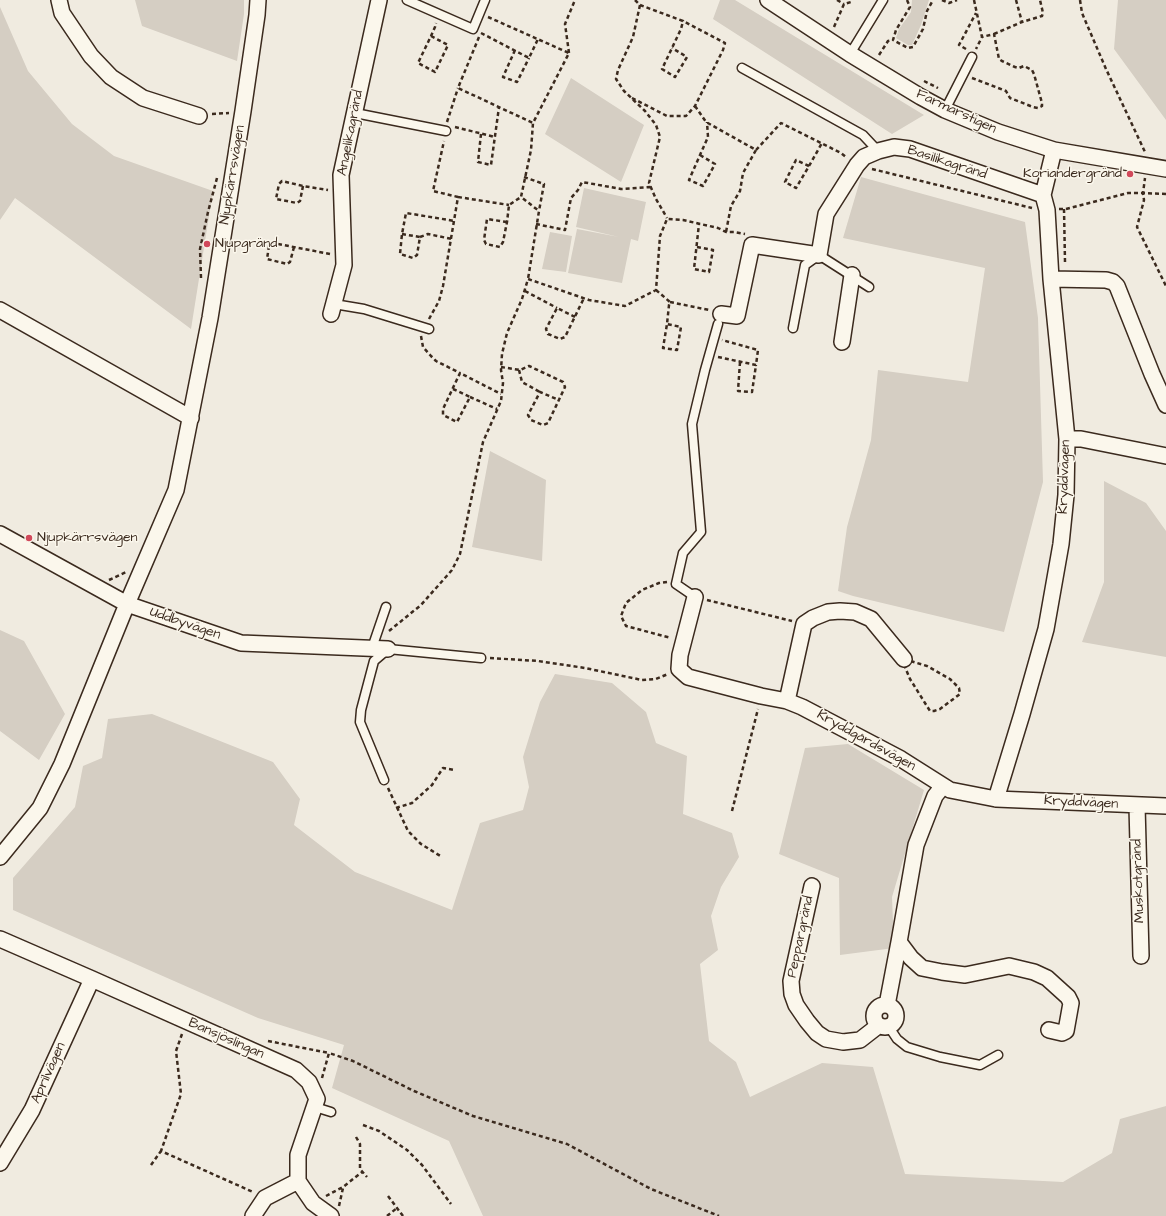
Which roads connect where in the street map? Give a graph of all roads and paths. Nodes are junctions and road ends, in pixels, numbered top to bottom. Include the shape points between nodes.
1 (59, 0) edge
2 (258, 0) edge
3 (378, 0) edge
4 (407, 0) edge
5 (485, 0) edge
6 (576, 0) edge
7 (635, 0) edge
8 (768, 0) edge
9 (837, 0) edge
10 (852, 0) edge
11 (884, 0) edge
12 (907, 0) edge
13 (933, 0) edge
14 (942, 0) edge
15 (958, 0) edge
16 (974, 0) edge
17 (1016, 0) edge
18 (1040, 0) edge
19 (1080, 0) edge
20 (844, 4) junction
21 (640, 5) junction
22 (976, 12) junction
23 (436, 13) junction
24 (480, 14) junction
25 (683, 20) junction
26 (1022, 22) junction
27 (834, 27) dead end
28 (481, 33) junction
29 (994, 34) junction
30 (431, 36) junction
31 (982, 37) junction
32 (538, 39) junction
33 (893, 40) junction
34 (672, 48) junction
35 (515, 50) junction
36 (569, 53) junction
37 (850, 54) junction
38 (879, 55) dead end
39 (973, 55) junction
40 (529, 58) junction
41 (742, 68) dead end
42 (964, 75) junction
43 (458, 88) junction
44 (630, 97) junction
45 (695, 106) junction
46 (499, 107) junction
47 (945, 110) junction
48 (243, 111) junction
49 (355, 113) junction
50 (199, 116) joint
51 (706, 122) junction
52 (533, 123) junction
53 (446, 128) junction
54 (481, 134) junction
55 (495, 137) junction
56 (822, 143) junction
57 (756, 150) junction
58 (1054, 150) junction
59 (878, 151) junction
60 (700, 155) junction
61 (857, 165) junction
62 (809, 166) junction
63 (1147, 167) junction
64 (1166, 169) edge
65 (218, 172) dead end
66 (524, 177) junction
67 (303, 186) junction
68 (651, 187) junction
69 (342, 193) junction
70 (1166, 194) edge
71 (1043, 195) junction
72 (458, 197) junction
73 (521, 197) junction
74 (509, 205) junction
75 (539, 211) junction
76 (667, 218) junction
77 (455, 221) junction
78 (507, 222) junction
79 (536, 224) junction
80 (699, 224) junction
81 (726, 232) junction
82 (402, 234) junction
83 (420, 237) junction
84 (452, 238) junction
85 (752, 245) junction
86 (294, 247) junction
87 (697, 247) junction
88 (819, 255) junction
89 (344, 256) junction
90 (852, 275) junction
91 (201, 279) dead end
92 (528, 279) junction
93 (1051, 279) junction
94 (1166, 286) edge
95 (869, 287) dead end
96 (656, 290) junction
97 (525, 291) junction
98 (584, 298) junction
99 (670, 302) junction
100 (557, 308) junction
101 (332, 309) joint
102 (0, 310) edge
103 (575, 317) junction
104 (720, 319) junction
105 (667, 324) junction
106 (793, 328) dead end
107 (427, 329) junction
108 (715, 338) junction
109 (842, 342) dead end
110 (710, 356) junction
111 (740, 362) junction
112 (756, 365) junction
113 (501, 367) junction
114 (519, 370) junction
115 (460, 373) junction
116 (453, 389) junction
117 (540, 392) junction
118 (501, 394) junction
119 (470, 397) junction
120 (558, 400) junction
121 (1166, 405) edge
122 (497, 409) junction
123 (191, 418) junction
124 (1067, 439) junction
125 (1166, 456) edge
126 (0, 534) edge
127 (127, 572) dead end
128 (676, 584) junction
129 (104, 591) junction
130 (695, 597) junction
131 (127, 604) junction
132 (386, 607) dead end
133 (804, 624) junction
134 (683, 641) junction
135 (372, 648) junction
136 (388, 649) junction
137 (481, 658) joint
138 (904, 659) junction
139 (679, 669) junction
140 (761, 696) junction
141 (787, 701) junction
142 (455, 770) dead end
143 (384, 780) joint
144 (943, 786) junction
145 (996, 798) junction
146 (1137, 806) junction
147 (1166, 806) edge
148 (396, 808) junction
149 (732, 811) dead end
150 (0, 856) edge
151 (442, 857) dead end
152 (812, 886) dead end
153 (0, 939) edge
154 (899, 942) junction
155 (1141, 956) dead end
156 (92, 979) junction
157 (187, 1021) junction
158 (884, 1026) junction
159 (1049, 1030) dead end
160 (998, 1055) dead end
161 (316, 1103) junction
162 (331, 1112) dead end
163 (364, 1125) dead end
164 (356, 1137) dead end
165 (161, 1151) junction
166 (0, 1163) edge
167 (151, 1165) dead end
168 (362, 1172) junction
169 (367, 1177) dead end
170 (298, 1181) junction
171 (343, 1187) junction
172 (388, 1196) dead end
173 (266, 1198) junction
174 (313, 1203) junction
175 (451, 1204) dead end
176 (397, 1208) junction
177 (334, 1212) edge
178 (253, 1216) edge
179 (387, 1216) edge
180 (403, 1216) edge
181 (719, 1216) edge

1 - 50 street via 62,13 91,56 111,77 143,98
2 - 48 street, Njupkärrsvägen
3 - 49 street, Angelikagränd
4 - 23 lane
5 - 24 lane
6 - 36 path via 565,24
7 - 21 path
8 - 37 street, Farmarstigen
9 - 20 path
10 - 20 path
11 - 37 lane
12 - 33 path via 910,7
13 - 33 path via 927,11 923,29 913,47 908,48
14 - 15 path
16 - 22 path
17 - 26 path
18 - 26 path via 1042,16
19 - 63 path via 1082,13 1100,55 1147,155
20 - 27 path
21 - 25 path
21 - 44 path via 633,37 616,79
22 - 31 path
22 - 39 path via 959,46
23 - 24 lane via 473,30
23 - 30 path
24 - 28 path
24 - 32 path
25 - 34 path
25 - 45 path via 725,43
26 - 29 path
28 - 35 path
28 - 43 path
29 - 31 path
29 - 42 path via 999,58 1015,67 1024,66 1032,70 1042,106 1033,107 1010,98 1006,91
30 - 30 path via 418,63 435,72 448,45
31 - 39 path
32 - 36 path
32 - 40 path
33 - 38 path via 888,41
34 - 34 path via 662,69 675,77 687,56
35 - 40 path
35 - 40 path via 503,76 517,82
36 - 52 path
37 - 47 street, Farmarstigen
39 - 42 lane
41 - 59 lane via 863,134
42 - 47 lane
43 - 46 path
43 - 53 path
44 - 45 path via 667,116 686,116
44 - 68 path via 656,125 660,137 649,183
45 - 51 path
46 - 52 path
46 - 55 path
47 - 58 street, Farmarstigen via 998,132
48 - 50 path
48 - 123 street, Njupkärrsvägen via 210,318
49 - 53 lane
49 - 69 street, Angelikagränd via 342,175
51 - 57 path
51 - 60 path via 708,137
52 - 66 path via 532,150
53 - 54 path
53 - 72 path via 434,191
54 - 55 path
54 - 55 path via 478,162 491,165
56 - 57 path via 781,123
56 - 61 path
56 - 62 path
57 - 81 path via 743,173 740,191 731,206
58 - 63 street, Farmarstigen
58 - 71 street, Kryddvägen
59 - 61 street, Basilikagränd via 864,157
59 - 71 street, Basilikagränd via 894,147 910,149
60 - 60 path via 689,180 703,186 715,164
61 - 88 street, Basilikagränd via 826,214
62 - 62 path via 796,188 785,182 796,160
63 - 64 street, Farmarstigen
65 - 91 path via 200,249
66 - 73 path
66 - 75 path via 544,184
67 - 67 path via 282,181 276,199 297,203 300,201
67 - 69 path
68 - 76 path
68 - 79 path via 621,190 582,182 571,198 565,230
69 - 89 street, Angelikagränd
70 - 94 path via 1143,193 1144,200 1137,226
71 - 93 street, Kryddvägen via 1047,210
72 - 74 path
72 - 77 path
73 - 74 path
73 - 75 path
74 - 78 path
75 - 79 path
76 - 80 path
76 - 96 path via 660,236
77 - 82 path via 406,213
77 - 84 path
78 - 78 path via 500,246 486,244 484,240 487,219
79 - 92 path
80 - 81 path
80 - 87 path
81 - 85 path via 745,234
82 - 83 path
82 - 83 path via 400,254 414,258
83 - 84 path via 428,234
84 - 107 path via 439,301
85 - 88 street
85 - 104 street via 736,316
86 - 86 path via 273,243 269,246 267,259 286,264 290,262
86 - 89 path
87 - 87 path via 694,269 709,272 713,250
88 - 90 lane
88 - 106 lane via 805,265
89 - 101 street, Angelikagränd
90 - 95 lane
90 - 109 street
92 - 97 path
92 - 98 path
93 - 121 street via 1106,280 1117,286
93 - 124 street, Kryddvägen
96 - 98 path via 625,306
96 - 99 path
97 - 100 path
97 - 113 path via 507,332
98 - 103 path
99 - 104 path via 717,311
99 - 105 path
100 - 103 path
100 - 103 path via 546,328 548,334 560,339 565,337
101 - 107 lane via 364,308
102 - 123 street
104 - 108 lane
105 - 105 path via 663,348 677,350 681,327
107 - 115 path via 421,338 423,347 436,361
108 - 110 lane
108 - 112 path via 758,350
110 - 111 path
110 - 128 lane via 692,424 701,532 683,553
111 - 112 path
111 - 112 path via 738,391 752,392
113 - 114 path
113 - 118 path
114 - 117 path via 522,382
114 - 120 path via 529,366 562,382 565,387
115 - 116 path
115 - 118 path
116 - 119 path
116 - 119 path via 443,409 443,415 450,419 457,422
117 - 120 path
117 - 120 path via 528,415 531,420 543,425 548,423
118 - 122 path
119 - 122 path
122 - 136 path via 483,442 460,554 452,570 421,605 389,631 386,638
123 - 131 street, Njupkärrsvägen via 176,490
124 - 125 street via 1081,439
124 - 145 street, Kryddvägen via 1066,495 1061,544 1046,630
126 - 129 street, Uddbyvägen
127 - 129 path via 109,579
128 - 130 lane
128 - 134 path via 666,582 642,590 626,603 621,616 626,626
129 - 131 street, Uddbyvägen
130 - 133 path
130 - 134 street
131 - 135 street, Uddbyvägen via 241,643
131 - 150 street, Njupkärrsvägen via 62,764 40,808
132 - 135 lane
133 - 138 street via 828,612 861,614 872,619
133 - 141 street
134 - 139 street
135 - 136 street, Uddbyvägen
136 - 137 lane, Uddbyvägen
136 - 143 lane via 374,661 360,722
137 - 139 path via 538,661 642,680 656,679
138 - 138 path via 927,666 950,679 959,688 960,694 940,709 930,711 910,680
139 - 140 street, Kryddgårdsvägen via 688,678
140 - 141 street, Kryddgårdsvägen
140 - 149 path
141 - 144 street, Kryddgårdsvägen via 901,759
142 - 148 path via 443,768 432,785 412,803
143 - 148 path
144 - 145 street, Kryddvägen via 950,790
144 - 154 street via 935,796 916,846
145 - 146 street, Kryddvägen
146 - 147 street, Kryddvägen
146 - 155 street, Muskotgränd
148 - 151 path via 408,831 421,844
152 - 158 street, Peppargränd via 791,981 796,1005 817,1033 826,1039 843,1042 860,1040
153 - 156 street, Bansjöslingan
154 - 158 street via 887,1005 879,1007 874,1016 874,1021
154 - 159 street via 922,968 965,975 1009,966 1047,978 1072,1003 1066,1031 1062,1033
156 - 157 street, Bansjöslingan
156 - 166 street, Aprilvägen via 32,1110
157 - 161 street, Bansjöslingan via 296,1070 309,1082
157 - 165 path via 176,1051 181,1094
158 - 160 lane via 907,1048 923,1053 980,1065
161 - 162 lane
161 - 170 street via 298,1155
161 - 181 path via 328,1054 354,1061 414,1091 473,1116 567,1144 651,1189
163 - 175 path via 379,1131 407,1150 422,1165
164 - 168 path via 360,1144
165 - 167 path
165 - 173 path
168 - 169 path
168 - 171 path
170 - 173 street
170 - 174 street
171 - 174 path
171 - 177 path
172 - 176 path
173 - 178 street
174 - 177 street
176 - 179 path
176 - 180 path

